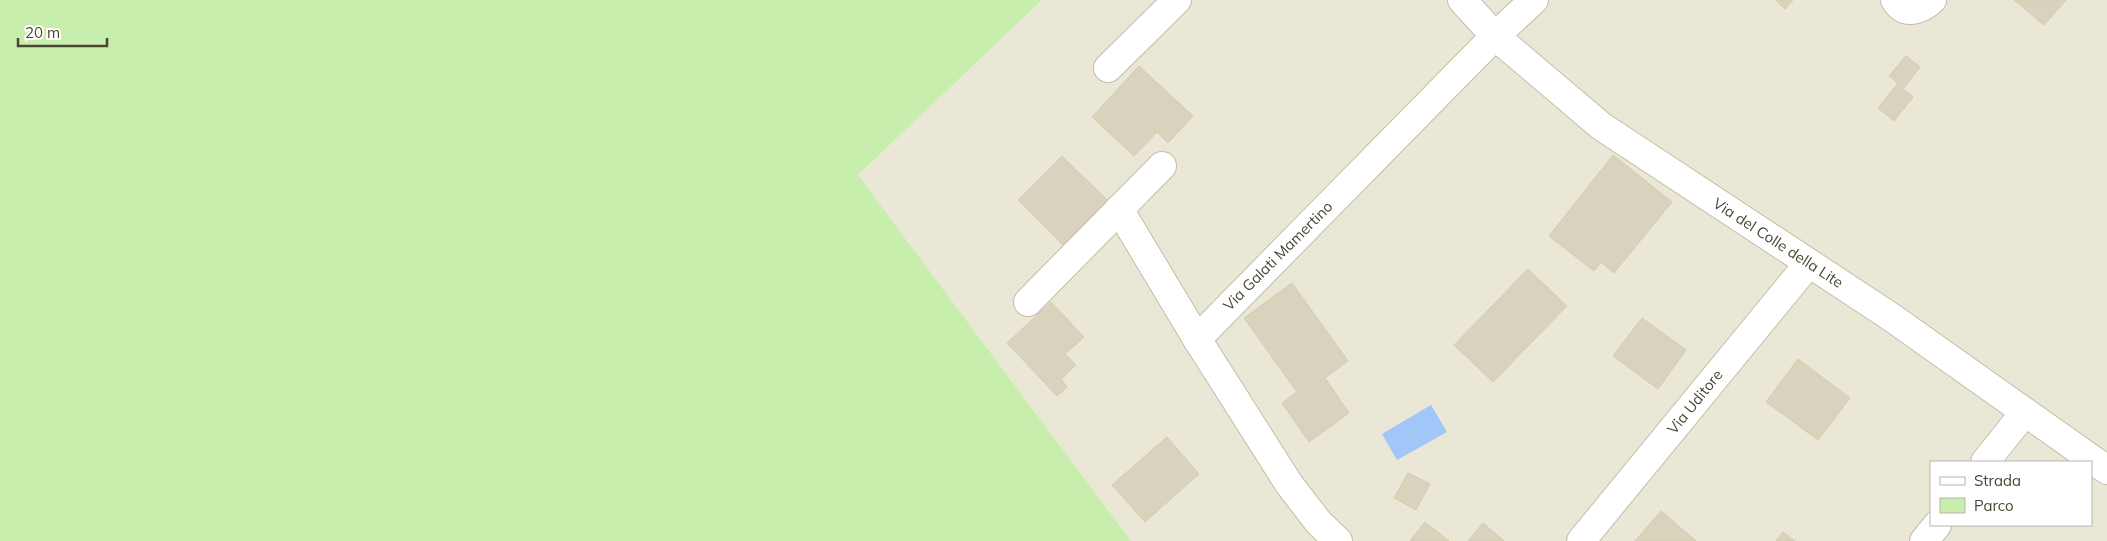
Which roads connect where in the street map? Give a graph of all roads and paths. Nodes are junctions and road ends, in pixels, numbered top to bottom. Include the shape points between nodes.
1 (1177, 0) edge
2 (1462, 0) edge
3 (1534, 0) edge
4 (1895, 0) edge
5 (1932, 0) edge
6 (1495, 36) junction
7 (1108, 68) dead end
8 (1162, 166) dead end
9 (1119, 209) junction
10 (1809, 263) junction
11 (1028, 302) dead end
12 (1198, 339) junction
13 (2025, 412) junction
14 (1987, 461) edge
15 (2107, 470) edge
16 (1936, 526) edge
17 (1338, 541) edge
18 (1581, 541) edge
19 (1924, 541) edge

1 - 7 street
2 - 6 street, Via del Colle della Lite
3 - 6 street, Via Galati Mamertino
4 - 5 street via 1913,11
6 - 10 street, Via del Colle della Lite via 1600,126
6 - 12 street, Via Galati Mamertino
8 - 9 street
9 - 11 street
9 - 12 street
10 - 13 street, Via del Colle della Lite
10 - 18 street, Via Uditore
12 - 17 street via 1289,484
13 - 14 street
13 - 15 street, Via del Colle della Lite
16 - 19 street

